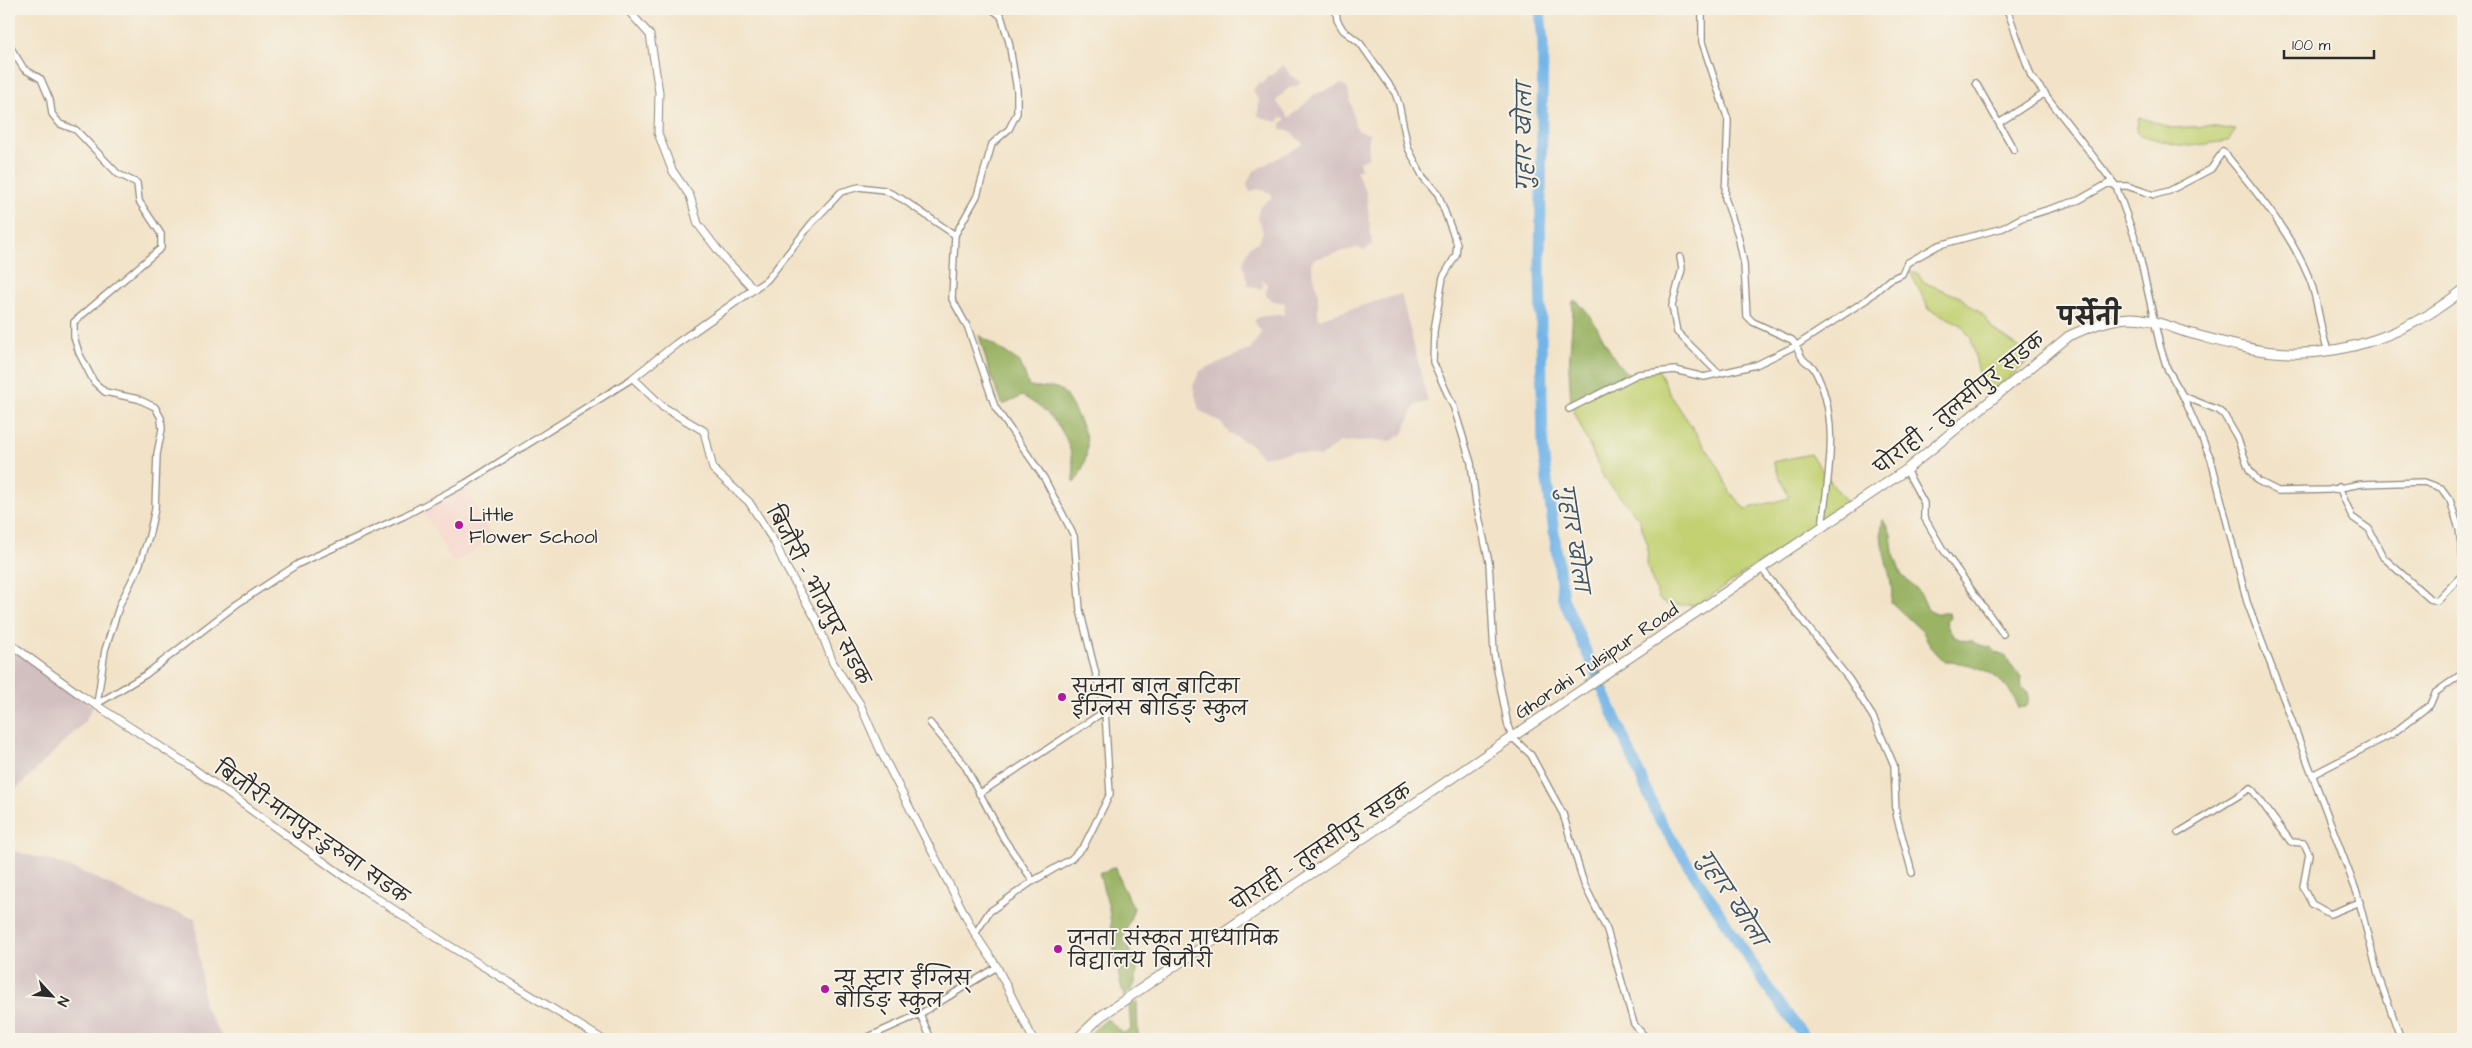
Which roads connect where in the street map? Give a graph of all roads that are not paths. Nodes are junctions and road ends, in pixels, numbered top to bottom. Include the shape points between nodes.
1 (626, 9) edge
2 (993, 9) edge
3 (1336, 9) edge
4 (1702, 9) edge
5 (2007, 9) edge
6 (9, 45) edge
7 (1976, 83) dead end
8 (2045, 94) junction
9 (1999, 124) junction
10 (2014, 150) dead end
11 (2116, 186) junction
12 (955, 235) junction
13 (1680, 256) dead end
14 (754, 289) junction
15 (2463, 290) edge
16 (2154, 321) junction
17 (1797, 344) junction
18 (2328, 350) junction
19 (1718, 373) junction
20 (634, 378) junction
21 (2183, 396) junction
22 (1569, 409) dead end
23 (1906, 470) junction
24 (2339, 487) junction
25 (1822, 527) junction
26 (2463, 559) edge
27 (1761, 568) junction
28 (2463, 574) edge
29 (1698, 610) joint
30 (2003, 634) dead end
31 (9, 643) edge
32 (2463, 673) edge
33 (97, 704) junction
34 (1105, 712) junction
35 (930, 723) dead end
36 (1512, 737) junction
37 (2312, 774) junction
38 (979, 794) junction
39 (2178, 833) dead end
40 (1912, 873) dead end
41 (1033, 881) junction
42 (2360, 902) junction
43 (975, 934) junction
44 (997, 967) junction
45 (920, 1014) junction
46 (602, 1039) edge
47 (864, 1039) edge
48 (930, 1039) edge
49 (1033, 1039) edge
50 (1077, 1039) edge
51 (1647, 1039) edge
52 (2401, 1039) edge

1 - 14 street via 650,35 659,92 658,134 672,170 690,196 698,224
2 - 12 street via 1001,16 1009,42 1017,90 1017,114 1009,129 992,144 977,196
3 - 36 street via 1337,20 1343,30 1360,43 1395,93 1408,148 1423,177 1438,194 1457,244 1456,255 1443,277 1434,331 1433,362 1454,408 1472,463 1476,503 1490,562 1494,654
4 - 17 street via 1702,42 1728,120 1725,198 1738,234 1744,264 1747,316
5 - 8 street via 2031,76
6 - 33 street via 24,69 41,79 52,114 60,124 76,130 118,174 137,183 139,201 161,234 161,248 74,322 79,353 94,382 104,392 138,399 155,407 162,429 157,454 155,509 141,558 120,604 105,650
7 - 9 street
8 - 9 street
8 - 11 street
9 - 10 street
11 - 16 street via 2138,244
11 - 17 street via 2104,184 2078,200 2021,218 2003,228 1939,245 1907,263 1897,278 1889,280 1866,300
11 - 18 street via 2127,186 2154,195 2169,191 2211,169 2223,151 2275,214 2292,244 2310,280
12 - 14 street via 884,190 859,187 841,192 767,280
12 - 34 street via 952,299 968,328 995,407 1044,478 1074,536 1080,610
13 - 19 street via 1682,269 1672,306 1677,332
14 - 20 street
15 - 18 main road, घोराही - तुलसीपुर सडक via 2400,331 2369,343
16 - 18 main road, घोराही - तुलसीपुर सडक via 2189,333 2274,352
16 - 21 street via 2167,368
16 - 23 main road, घोराही - तुलसीपुर सडक via 2130,318 2096,324 2069,336
17 - 19 street via 1756,365
17 - 25 street via 1802,358 1815,370 1830,421 1830,462
19 - 22 street via 1704,377 1675,370 1638,374
20 - 33 street via 466,483 404,516 298,564 229,610 145,675
20 - 43 street, बिजौरी - भोजपुर सडक via 663,407 704,431 713,469 749,502 775,543 817,621 833,663 860,704 882,754
21 - 24 street via 2224,415 2237,437 2249,469 2266,486 2290,492
21 - 37 street via 2211,459 2247,602
23 - 25 main road, घोराही - तुलसीपुर सडक
23 - 30 street via 1924,503 1924,517 1942,548
24 - 26 street via 2424,482 2441,488 2450,500
24 - 28 street via 2352,517 2369,529 2383,557 2430,599 2437,600
25 - 27 main road, घोराही - तुलसीपुर सडक
27 - 29 main road, घोराही - तुलसीपुर सडक
27 - 40 street via 1849,680 1873,717 1894,765 1896,814
29 - 36 main road, Ghorahi Tulsipur Road
31 - 33 street, बिजौरी-मानपुर-डुरुवा सडक
32 - 37 street via 2435,693 2430,705 2392,734
33 - 46 street, बिजौरी-मानपुर-डुरुवा सडक via 349,880
34 - 38 street
34 - 41 street via 1110,794 1084,846 1071,860
35 - 38 street via 964,764
36 - 50 main road, घोराही - तुलसीपुर सडक via 1101,1016
36 - 51 street via 1531,755 1559,805 1584,884 1607,930 1634,1024
37 - 42 street
38 - 41 street
39 - 42 street via 2251,788 2291,842 2304,844 2310,854 2303,887 2312,904 2330,914
41 - 43 street via 989,912
42 - 52 street via 2378,976
43 - 44 street, बिजौरी - भोजपुर सडक
44 - 45 street
44 - 49 street, बिजौरी - भोजपुर सडक
45 - 47 street
45 - 48 street

